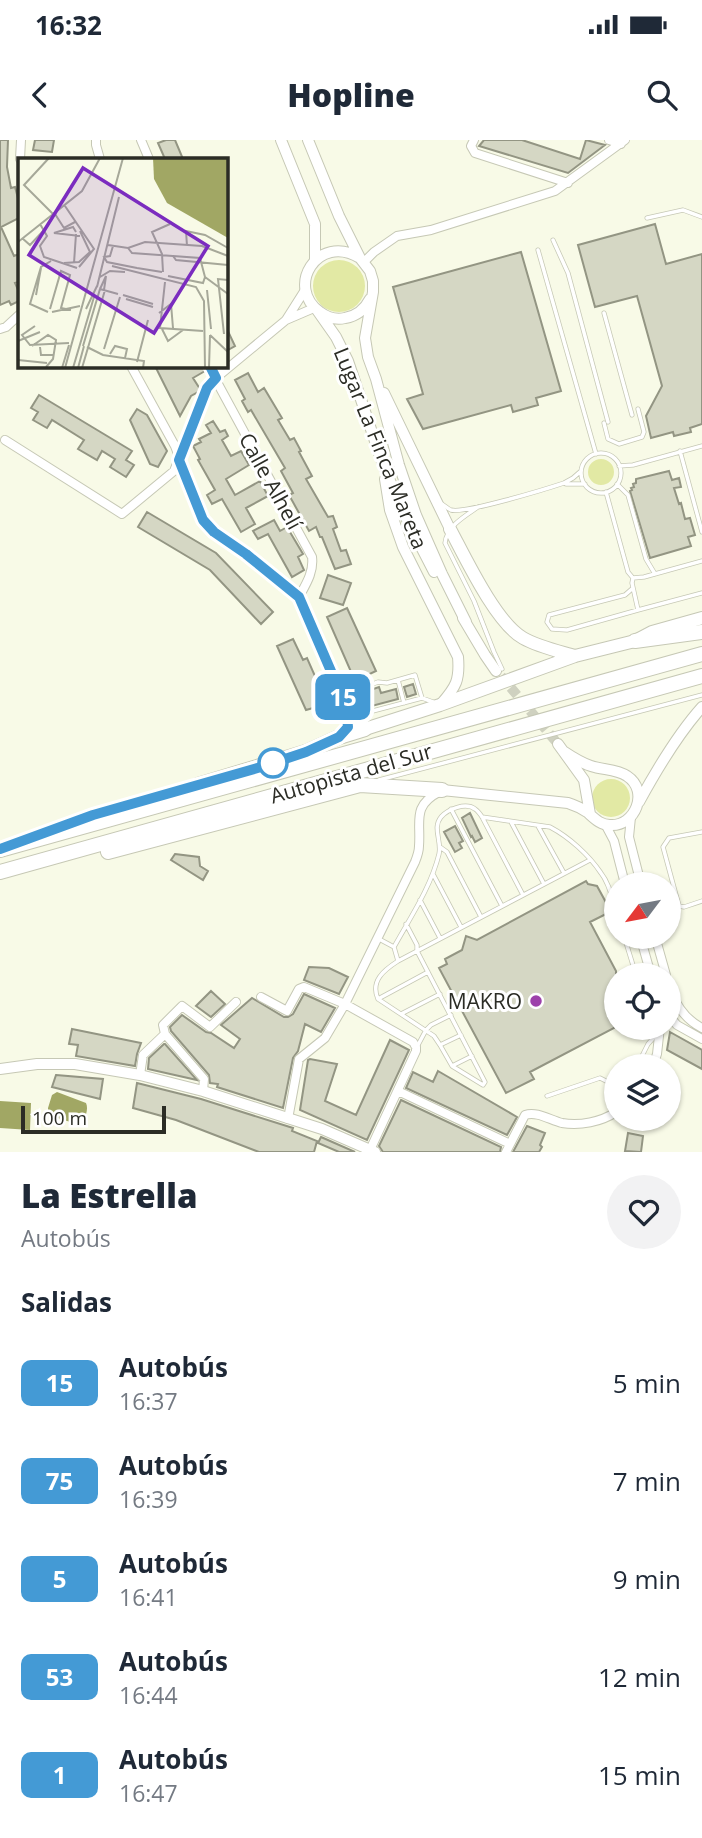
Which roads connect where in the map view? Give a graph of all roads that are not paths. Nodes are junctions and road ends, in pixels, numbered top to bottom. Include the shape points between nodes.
1 (21, 140) edge
2 (96, 140) edge
3 (141, 140) edge
4 (281, 140) edge
5 (308, 140) edge
6 (609, 140) edge
7 (623, 142) edge
8 (472, 143) edge
9 (20, 158) edge
10 (100, 158) edge
11 (149, 158) edge
12 (568, 183) junction
13 (702, 217) edge
14 (647, 218) dead end
15 (553, 240) dead end
16 (538, 250) dead end
17 (315, 260) junction
18 (362, 260) junction
19 (305, 290) junction
20 (373, 292) junction
21 (315, 309) junction
22 (604, 313) dead end
23 (18, 316) edge
24 (286, 320) junction
25 (0, 329) edge
26 (132, 368) edge
27 (211, 368) edge
28 (216, 378) junction
29 (376, 379) junction
30 (638, 410) dead end
31 (632, 415) dead end
32 (5, 440) dead end
33 (702, 446) edge
34 (680, 452) junction
35 (596, 454) junction
36 (381, 459) junction
37 (179, 460) junction
38 (619, 466) junction
39 (581, 471) junction
40 (564, 483) junction
41 (585, 484) junction
42 (617, 484) junction
43 (606, 492) junction
44 (437, 499) junction
45 (478, 507) junction
46 (450, 529) junction
47 (702, 532) edge
48 (702, 561) edge
49 (655, 574) junction
50 (634, 578) junction
51 (633, 588) junction
52 (702, 593) edge
53 (299, 597) junction
54 (638, 610) junction
55 (702, 618) edge
56 (466, 622) junction
57 (702, 632) edge
58 (635, 640) junction
59 (702, 654) edge
60 (576, 656) junction
61 (499, 670) joint
62 (702, 676) edge
63 (398, 680) junction
64 (702, 686) edge
65 (352, 692) junction
66 (702, 695) edge
67 (342, 696) junction
68 (422, 698) junction
69 (404, 703) junction
70 (605, 703) junction
71 (440, 705) junction
72 (346, 706) junction
73 (702, 707) edge
74 (365, 729) junction
75 (339, 737) junction
76 (360, 785) junction
77 (442, 790) junction
78 (639, 802) junction
79 (451, 809) junction
80 (590, 814) junction
81 (482, 817) junction
82 (631, 817) junction
83 (511, 822) junction
84 (605, 824) junction
85 (538, 825) junction
86 (702, 832) edge
87 (440, 846) junction
88 (0, 850) edge
89 (590, 860) junction
90 (622, 872) edge
91 (638, 872) edge
92 (0, 873) edge
93 (564, 873) junction
94 (433, 874) junction
95 (604, 878) edge
96 (544, 884) junction
97 (523, 895) junction
98 (420, 900) junction
99 (702, 901) edge
100 (502, 906) junction
101 (481, 917) junction
102 (406, 924) junction
103 (461, 928) junction
104 (377, 938) junction
105 (440, 938) junction
106 (394, 947) junction
107 (417, 951) junction
108 (398, 961) junction
109 (428, 972) junction
110 (440, 993) junction
111 (261, 997) dead end
112 (378, 999) junction
113 (236, 1002) dead end
114 (345, 1004) junction
115 (681, 1010) edge
116 (401, 1014) junction
117 (450, 1015) junction
118 (681, 1027) edge
119 (702, 1028) edge
120 (426, 1030) junction
121 (165, 1034) junction
122 (461, 1034) junction
123 (702, 1039) edge
124 (440, 1045) junction
125 (416, 1047) junction
126 (472, 1055) junction
127 (452, 1066) junction
128 (0, 1069) edge
129 (140, 1075) junction
130 (604, 1080) edge
131 (203, 1091) junction
132 (398, 1091) junction
133 (547, 1096) dead end
134 (604, 1118) edge
135 (288, 1119) junction
136 (508, 1148) edge
137 (373, 1151) edge

1 - 9 street
2 - 10 street
3 - 11 street
4 - 17 street via 315,223
5 - 18 street, Lugar La Finca Mareta
6 - 7 street
7 - 12 street
8 - 12 street via 475,153
12 - 18 street via 554,192 397,236
13 - 14 lane via 683,211
15 - 30 lane via 568,273 608,439 619,444 642,437
16 - 35 lane
17 - 18 street via 342,251
17 - 19 street
18 - 20 street, Lugar La Finca Mareta via 370,271
19 - 21 street, Lugar La Finca Mareta
19 - 24 street
20 - 21 street, Lugar La Finca Mareta via 360,312 350,317 327,317
20 - 29 street, Lugar La Finca Mareta via 365,338
21 - 24 street
21 - 36 street, Lugar La Finca Mareta via 348,361
22 - 31 lane
23 - 25 street
24 - 28 street
26 - 37 street
27 - 28 street, Calle Alhelí
28 - 37 street via 207,388
28 - 53 street, Calle Alhelí via 312,557 312,573
29 - 44 street
29 - 56 street, Lugar La Finca Mareta via 416,515
32 - 37 street via 122,514 174,471
33 - 34 lane
34 - 38 lane
34 - 47 lane
35 - 38 lane via 607,454
35 - 39 lane via 586,460
36 - 56 street, Lugar La Finca Mareta via 438,580
36 - 71 street via 390,510 403,547 458,657 456,685
37 - 53 street via 203,520
38 - 42 lane
39 - 40 lane
39 - 41 lane
40 - 41 lane
40 - 45 lane
41 - 43 lane
42 - 43 lane
42 - 49 lane via 628,495 646,559
43 - 50 lane via 628,572
44 - 45 lane via 449,510
44 - 46 street
45 - 46 lane
46 - 60 main road via 502,619 521,638
46 - 61 lane via 445,543 474,600
48 - 49 lane
49 - 50 lane
50 - 51 lane
51 - 54 lane
51 - 54 lane via 625,595 549,615 547,622 552,629 567,630
52 - 54 lane
53 - 67 street
55 - 58 main road
56 - 61 street, Lugar La Finca Mareta
57 - 58 highway
58 - 60 main road
59 - 88 highway, Autopista del Sur
60 - 71 main road
62 - 70 highway, Autopista del Sur
63 - 65 lane
63 - 68 lane via 415,674
63 - 69 lane
64 - 70 highway
65 - 67 lane
65 - 69 lane via 356,704 369,712
66 - 76 lane
67 - 72 street
68 - 69 lane
68 - 71 lane
70 - 92 highway, Autopista del Sur
71 - 74 main road
72 - 74 street
72 - 75 street via 348,727
73 - 78 street
74 - 75 highway
75 - 88 highway via 306,752 93,815
76 - 77 highway
76 - 92 highway via 102,853
77 - 80 street via 568,803
77 - 104 street via 430,797 420,812 415,862
78 - 80 street via 637,788 627,776 592,767 560,747 584,780
78 - 82 street
79 - 81 lane via 472,807
79 - 87 lane via 437,823
79 - 100 lane
80 - 84 street
81 - 83 lane
81 - 97 lane
82 - 84 street via 619,824
82 - 91 street via 629,837
83 - 85 lane
83 - 96 lane
84 - 90 street
85 - 89 lane via 558,831
85 - 93 lane
86 - 99 lane via 669,838 663,847 679,906
87 - 94 lane
87 - 101 lane
89 - 93 lane
89 - 95 lane
93 - 96 lane
94 - 98 lane
94 - 103 lane
96 - 97 lane
97 - 100 lane
98 - 102 lane
98 - 105 lane
100 - 101 lane
101 - 103 lane
102 - 106 lane
102 - 107 lane
103 - 105 lane
104 - 106 lane
104 - 114 street
105 - 107 lane
106 - 108 lane
107 - 108 lane
107 - 109 lane
108 - 112 lane via 377,979
109 - 110 lane
109 - 112 lane
110 - 116 lane
110 - 117 lane
111 - 114 street via 287,1011 304,987
112 - 116 lane
113 - 121 street via 210,1027 182,1006 163,1025
114 - 125 street
114 - 135 street via 325,1038 299,1059
115 - 119 street
116 - 120 lane
117 - 120 lane
117 - 122 lane
118 - 123 street
120 - 124 lane
120 - 125 lane
121 - 129 street via 143,1055
121 - 131 street via 204,1079
122 - 124 lane
122 - 126 lane
124 - 127 lane
125 - 132 street
126 - 127 lane
126 - 127 lane via 484,1085
128 - 129 street via 75,1064
129 - 131 street
130 - 133 lane
131 - 135 street
132 - 136 street
132 - 137 street
134 - 136 street via 564,1123 531,1113 525,1115
135 - 137 street

